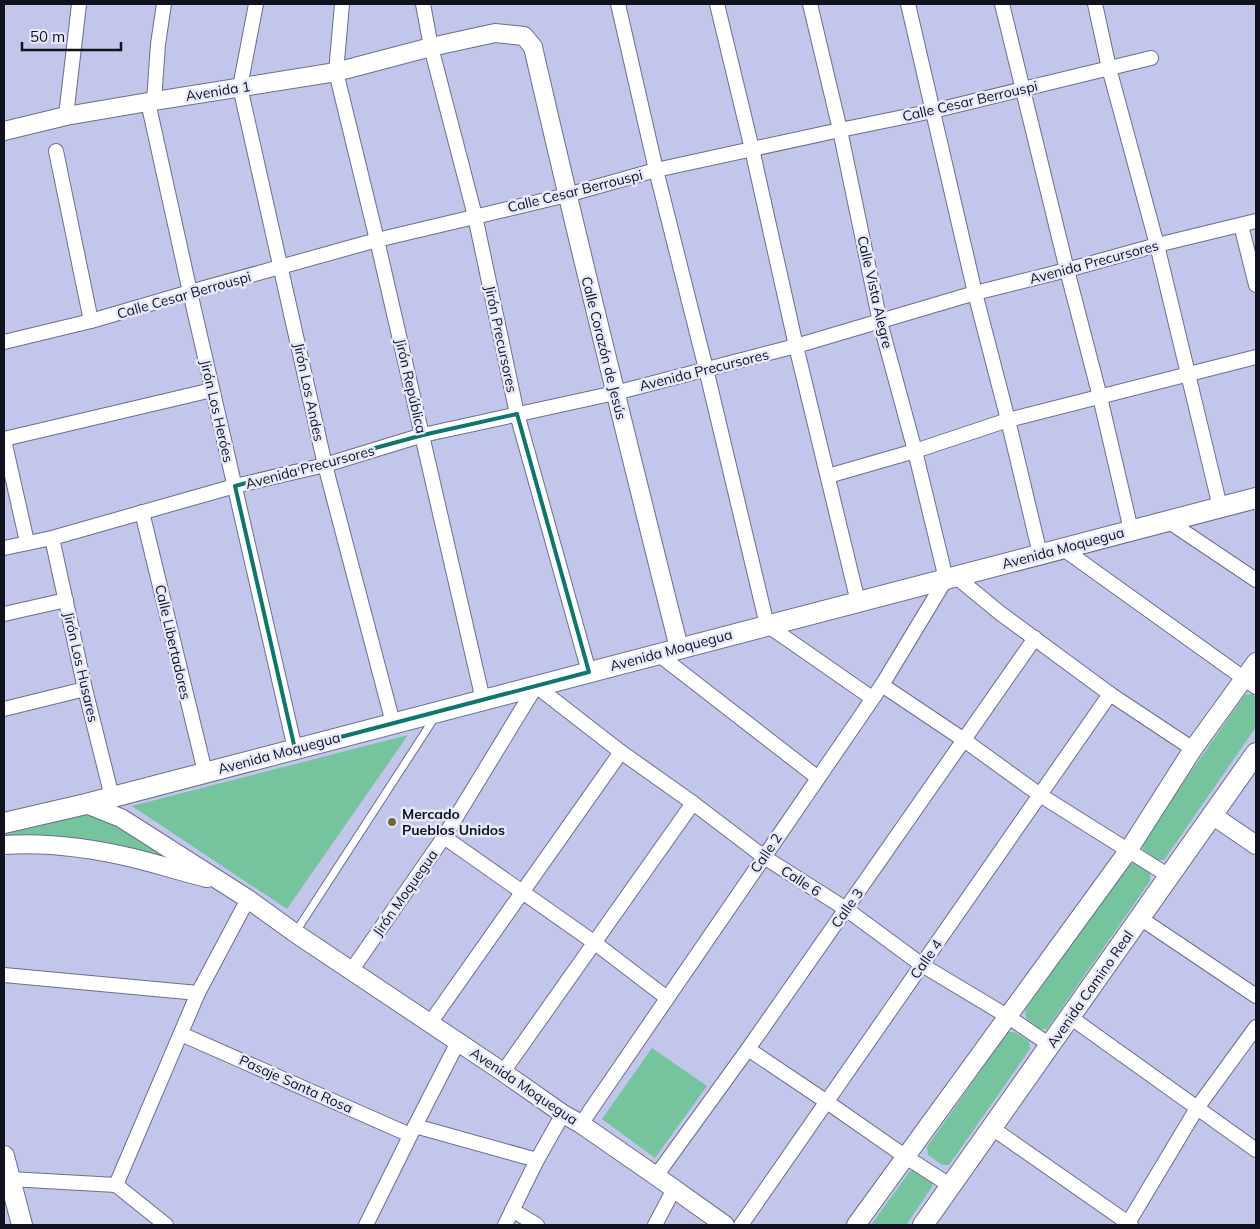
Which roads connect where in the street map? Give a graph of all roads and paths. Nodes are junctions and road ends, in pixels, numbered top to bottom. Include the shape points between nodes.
1 (79, 4) edge
2 (164, 4) edge
3 (256, 4) edge
4 (342, 4) edge
5 (423, 4) edge
6 (618, 4) edge
7 (717, 4) edge
8 (810, 4) edge
9 (908, 4) edge
10 (1002, 4) edge
11 (1095, 4) edge
12 (431, 47) junction
13 (533, 48) joint
14 (1151, 58) dead end
15 (1109, 68) junction
16 (336, 72) junction
17 (240, 88) junction
18 (1024, 90) junction
19 (151, 102) junction
20 (934, 111) junction
21 (66, 116) junction
22 (840, 130) junction
23 (4, 131) edge
24 (752, 149) junction
25 (56, 151) dead end
26 (656, 170) junction
27 (567, 195) junction
28 (475, 216) junction
29 (1256, 221) edge
30 (1241, 225) junction
31 (377, 240) junction
32 (1157, 245) junction
33 (281, 268) junction
34 (1067, 270) junction
35 (1256, 285) edge
36 (190, 292) junction
37 (975, 293) junction
38 (91, 321) junction
39 (880, 322) junction
40 (4, 342) edge
41 (796, 346) junction
42 (1256, 357) edge
43 (706, 368) junction
44 (1188, 375) junction
45 (212, 390) junction
46 (614, 392) junction
47 (1100, 397) junction
48 (517, 414) junction
49 (1008, 420) junction
50 (423, 435) junction
51 (4, 439) edge
52 (914, 451) junction
53 (325, 465) junction
54 (828, 476) junction
55 (235, 486) junction
56 (1256, 498) edge
57 (1220, 507) junction
58 (142, 512) junction
59 (1168, 521) junction
60 (1131, 530) junction
61 (52, 538) junction
62 (28, 542) junction
63 (4, 548) edge
64 (1062, 548) junction
65 (1040, 554) junction
66 (951, 577) junction
67 (1256, 580) edge
68 (66, 600) junction
69 (858, 602) junction
70 (4, 614) edge
71 (767, 625) junction
72 (1035, 638) junction
73 (679, 648) junction
74 (658, 654) junction
75 (1256, 662) edge
76 (589, 672) junction
77 (1251, 683) edge
78 (882, 685) junction
79 (536, 686) junction
80 (84, 689) junction
81 (1110, 694) junction
82 (872, 698) junction
83 (483, 700) junction
84 (4, 709) edge
85 (439, 711) junction
86 (393, 723) junction
87 (964, 740) junction
88 (295, 749) junction
89 (1193, 749) junction
90 (621, 752) junction
91 (1256, 753) edge
92 (205, 772) junction
93 (818, 778) junction
94 (1040, 795) junction
95 (112, 797) junction
96 (693, 803) junction
97 (86, 804) junction
98 (1212, 815) junction
99 (4, 822) edge
100 (444, 837) junction
101 (4, 845) edge
102 (1256, 845) edge
103 (1128, 851) junction
104 (764, 857) junction
105 (1170, 876) junction
106 (522, 892) junction
107 (248, 899) junction
108 (846, 909) junction
109 (1140, 918) junction
110 (295, 933) junction
111 (595, 943) junction
112 (922, 965) junction
113 (351, 971) junction
114 (4, 975) edge
115 (198, 993) junction
116 (1256, 996) edge
117 (667, 998) junction
118 (1007, 1016) junction
119 (1070, 1017) junction
120 (430, 1023) junction
121 (1256, 1027) edge
122 (181, 1034) junction
123 (458, 1042) junction
124 (1050, 1046) junction
125 (748, 1049) junction
126 (504, 1072) junction
127 (827, 1102) junction
128 (1197, 1108) junction
129 (562, 1114) junction
130 (581, 1124) junction
131 (992, 1128) junction
132 (412, 1131) junction
133 (1256, 1150) edge
134 (4, 1156) edge
135 (906, 1157) junction
136 (537, 1160) junction
137 (656, 1176) junction
138 (10, 1179) junction
139 (116, 1185) junction
140 (951, 1186) junction
141 (674, 1189) junction
142 (512, 1210) junction
143 (22, 1225) edge
144 (166, 1225) edge
145 (366, 1225) edge
146 (505, 1225) edge
147 (537, 1225) edge
148 (655, 1225) edge
149 (725, 1225) edge
150 (741, 1225) edge
151 (856, 1225) edge
152 (923, 1225) edge
153 (1129, 1225) edge

1 - 21 street
2 - 19 street, Jirón Los Heróes
3 - 17 street
4 - 16 street, Jirón República
5 - 12 street, Jirón Precursores
6 - 26 street
7 - 24 street
8 - 22 street, Calle Vista Alegre
9 - 20 street
10 - 18 street
11 - 15 street
12 - 13 street, Avenida 1 via 495,33 524,36
12 - 16 street, Avenida 1
12 - 28 street, Jirón Precursores
13 - 27 street, Calle Corazón de Jesús
14 - 15 street, Calle Cesar Berrouspi
15 - 18 street, Calle Cesar Berrouspi
15 - 32 street
16 - 17 street, Avenida 1
16 - 31 street, Jirón República
17 - 19 street, Avenida 1
17 - 33 street, Jirón Los Andes
18 - 20 street, Calle Cesar Berrouspi
18 - 34 street
19 - 21 street, Avenida 1
19 - 36 street, Jirón Los Heróes
20 - 22 street, Calle Cesar Berrouspi
20 - 37 street
21 - 23 street, Avenida 1
22 - 24 street, Calle Cesar Berrouspi
22 - 39 street, Calle Vista Alegre
24 - 26 street, Calle Cesar Berrouspi
24 - 41 street
25 - 38 street
26 - 27 street, Calle Cesar Berrouspi
26 - 43 street
27 - 28 street, Calle Cesar Berrouspi
27 - 46 street, Calle Corazón de Jesús
28 - 31 street, Calle Cesar Berrouspi
28 - 48 street, Jirón Precursores
29 - 30 street, Avenida Precursores
30 - 32 street, Avenida Precursores
30 - 35 street
31 - 33 street, Calle Cesar Berrouspi
31 - 50 street, Jirón República
32 - 34 street, Avenida Precursores
32 - 44 street
33 - 36 street, Calle Cesar Berrouspi
33 - 53 street, Jirón Los Andes
34 - 37 street, Avenida Precursores
34 - 47 street
36 - 38 street, Calle Cesar Berrouspi
36 - 45 street, Jirón Los Heróes
37 - 39 street, Avenida Precursores
37 - 49 street
38 - 40 street, Calle Cesar Berrouspi
39 - 41 street, Avenida Precursores
39 - 52 street, Calle Vista Alegre
41 - 43 street, Avenida Precursores
41 - 54 street
42 - 44 street
43 - 46 street, Avenida Precursores
43 - 71 street
44 - 47 street
44 - 57 street
45 - 51 street
45 - 55 street, Jirón Los Heróes
46 - 48 street, Avenida Precursores
46 - 73 street, Calle Corazón de Jesús
47 - 49 street
47 - 60 street
48 - 50 street, Avenida Precursores
48 - 76 street, Jirón Precursores
49 - 52 street
49 - 65 street
50 - 53 street, Avenida Precursores
50 - 83 street, Jirón República
51 - 62 street
52 - 54 street
52 - 66 street, Calle Vista Alegre
53 - 55 street, Avenida Precursores
53 - 86 street, Jirón Los Andes
54 - 69 street
55 - 58 street, Avenida Precursores
55 - 88 street, Jirón Los Heróes
56 - 57 main road, Avenida Moquegua
57 - 59 main road, Avenida Moquegua
58 - 61 street, Avenida Precursores
58 - 92 street, Calle Libertadores
59 - 60 main road, Avenida Moquegua
59 - 67 street
60 - 64 main road, Avenida Moquegua
61 - 62 street, Avenida Precursores
61 - 68 street, Jirón Los Husares
62 - 63 street, Avenida Precursores
64 - 65 main road, Avenida Moquegua
64 - 77 street
65 - 66 main road, Avenida Moquegua
66 - 69 main road, Avenida Moquegua
66 - 72 street
66 - 78 street, Calle 2
68 - 70 street
68 - 80 street, Jirón Los Husares
69 - 71 main road, Avenida Moquegua
71 - 73 main road, Avenida Moquegua
71 - 82 street
72 - 81 street
72 - 87 street, Calle 3
73 - 74 main road, Avenida Moquegua
74 - 76 main road, Avenida Moquegua
74 - 93 street
75 - 77 street
76 - 79 main road, Avenida Moquegua
77 - 89 street
78 - 82 street, Calle 2
78 - 87 street
79 - 83 main road, Avenida Moquegua
79 - 90 street, Calle 6
79 - 100 street, Jirón Moquegua
80 - 84 street
80 - 95 street, Jirón Los Husares
81 - 89 street
81 - 94 street, Calle 4
82 - 93 street, Calle 2
83 - 85 main road, Avenida Moquegua
85 - 86 main road, Avenida Moquegua
85 - 110 lane
86 - 88 main road, Avenida Moquegua
87 - 94 street
87 - 108 street, Calle 3
88 - 92 main road, Avenida Moquegua
89 - 103 street
90 - 96 street, Calle 6
90 - 106 street
91 - 98 main road, Avenida Camino Real
92 - 95 main road, Avenida Moquegua
93 - 104 street, Calle 2
94 - 103 street
94 - 112 street, Calle 4
95 - 97 main road, Avenida Moquegua
96 - 104 street, Calle 6
96 - 111 street
97 - 99 main road, Avenida Moquegua
97 - 107 street, Avenida Moquegua via 121,818
98 - 102 street
98 - 105 main road, Avenida Camino Real
100 - 106 street
100 - 113 street, Jirón Moquegua
101 - 107 street, Avenida Moquegua via 54,845 133,858 216,880
103 - 105 street
103 - 118 street
104 - 108 street, Calle 6
104 - 117 street, Calle 2
105 - 109 main road, Avenida Camino Real
106 - 111 street
106 - 120 street
107 - 110 street, Avenida Moquegua
107 - 115 street
108 - 112 street, Calle 6
108 - 125 street, Calle 3
109 - 116 street
109 - 119 main road, Avenida Camino Real
110 - 113 street, Avenida Moquegua
111 - 117 street
111 - 126 street
112 - 118 street, Calle 6
112 - 127 street, Calle 4
113 - 120 street, Avenida Moquegua
114 - 115 street
115 - 122 street
117 - 130 street, Calle 2
118 - 124 street, Calle 6
118 - 135 street
119 - 124 main road, Avenida Camino Real
119 - 128 street
120 - 123 street, Avenida Moquegua
121 - 128 street
122 - 132 street, Pasaje Santa Rosa
122 - 139 street
123 - 126 street, Avenida Moquegua
123 - 132 street
124 - 131 main road, Avenida Camino Real
125 - 127 street
125 - 137 street, Calle 3
126 - 129 street, Avenida Moquegua
127 - 135 street
127 - 150 street, Calle 4
128 - 133 street
128 - 153 street
129 - 130 street, Avenida Moquegua
129 - 136 street
130 - 137 street, Avenida Moquegua
131 - 140 main road, Avenida Camino Real
131 - 153 street
132 - 136 street, Pasaje Santa Rosa
132 - 145 street
134 - 138 main road
135 - 140 street
135 - 151 street
136 - 142 street
137 - 141 street, Avenida Moquegua
138 - 139 street
138 - 143 main road
139 - 144 street
140 - 152 main road, Avenida Camino Real
141 - 148 street
141 - 149 street, Avenida Moquegua
142 - 146 street
142 - 147 street

